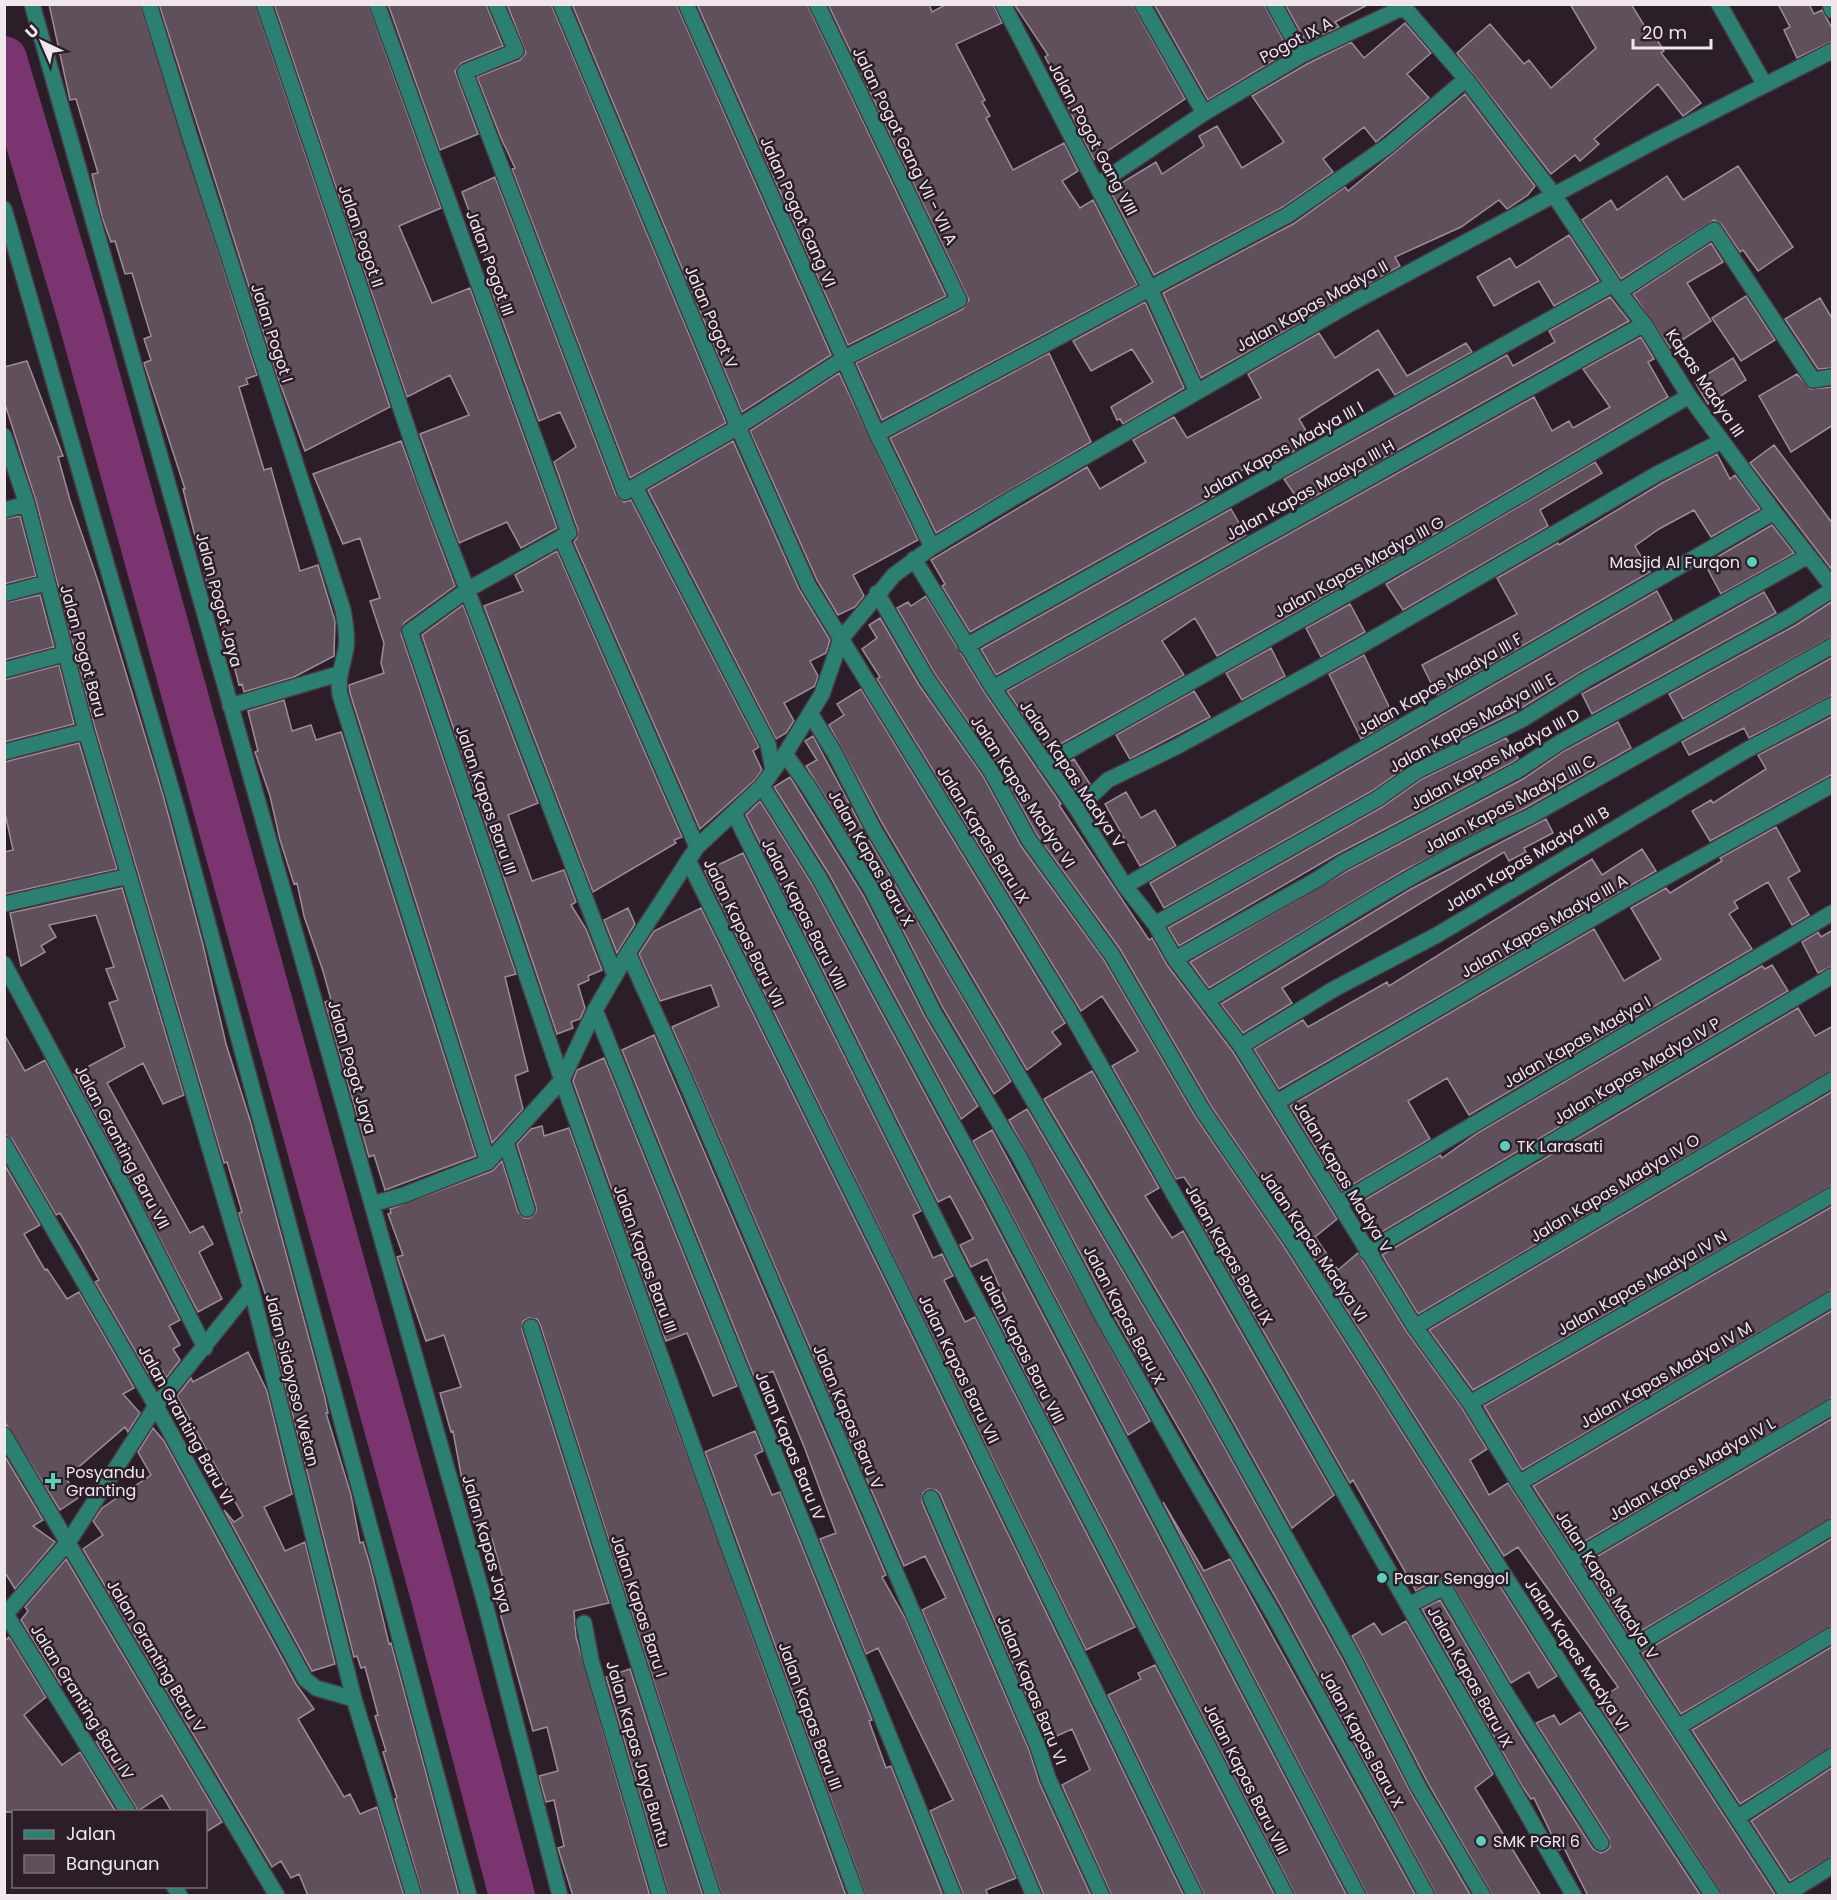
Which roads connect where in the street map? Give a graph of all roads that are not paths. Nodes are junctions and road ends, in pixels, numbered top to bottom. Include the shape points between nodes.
1 (32, 4) edge
2 (149, 4) edge
3 (264, 4) edge
4 (377, 4) edge
5 (496, 4) edge
6 (561, 4) edge
7 (686, 4) edge
8 (817, 4) edge
9 (1003, 4) edge
10 (1142, 4) edge
11 (1274, 4) edge
12 (1719, 4) edge
13 (1830, 4) edge
14 (1403, 6) edge
15 (1833, 10) edge
16 (1833, 51) edge
17 (1302, 55) junction
18 (1466, 79) junction
19 (1765, 85) junction
20 (1204, 113) junction
21 (1097, 185) junction
22 (1554, 195) junction
23 (4, 209) edge
24 (1616, 288) junction
25 (1151, 291) junction
26 (1644, 324) junction
27 (843, 359) junction
28 (1833, 377) edge
29 (1197, 392) junction
30 (1689, 396) junction
31 (738, 427) junction
32 (877, 434) junction
33 (4, 436) edge
34 (1722, 441) junction
35 (635, 487) junction
36 (27, 504) junction
37 (4, 510) edge
38 (1774, 512) junction
39 (565, 535) junction
40 (932, 547) junction
41 (1808, 556) junction
42 (914, 559) junction
43 (46, 583) junction
44 (1833, 588) edge
45 (467, 590) junction
46 (876, 593) junction
47 (4, 594) edge
48 (841, 639) junction
49 (966, 646) junction
50 (1833, 646) edge
51 (64, 654) junction
52 (4, 670) edge
53 (338, 674) junction
54 (993, 687) junction
55 (1833, 705) edge
56 (230, 706) junction
57 (810, 713) junction
58 (86, 731) junction
59 (4, 752) edge
60 (785, 754) junction
61 (1045, 764) junction
62 (772, 770) junction
63 (1833, 785) edge
64 (762, 786) junction
65 (1077, 809) junction
66 (734, 813) junction
67 (692, 854) junction
68 (129, 876) junction
69 (1125, 886) junction
70 (4, 904) edge
71 (1833, 913) edge
72 (1155, 924) junction
73 (627, 953) junction
74 (1175, 959) junction
75 (4, 964) edge
76 (615, 976) junction
77 (1833, 976) edge
78 (1208, 1000) junction
79 (595, 1010) junction
80 (1241, 1046) junction
81 (562, 1080) junction
82 (1833, 1080) edge
83 (1276, 1102) junction
84 (506, 1142) junction
85 (4, 1144) edge
86 (488, 1162) junction
87 (1833, 1195) edge
88 (1340, 1203) junction
89 (372, 1204) junction
90 (527, 1209) dead end
91 (1368, 1252) junction
92 (251, 1288) junction
93 (1833, 1299) edge
94 (531, 1327) dead end
95 (1415, 1327) junction
96 (205, 1348) junction
97 (1470, 1403) junction
98 (156, 1406) junction
99 (1833, 1407) edge
100 (4, 1435) edge
101 (1519, 1483) junction
102 (931, 1498) dead end
103 (1833, 1527) edge
104 (69, 1541) junction
105 (1570, 1561) junction
106 (1409, 1605) junction
107 (5, 1614) edge
108 (584, 1623) dead end
109 (1833, 1635) edge
110 (1628, 1650) junction
111 (354, 1699) junction
112 (1678, 1727) junction
113 (1833, 1756) edge
114 (127, 1810) edge
115 (1737, 1818) junction
116 (1601, 1843) dead end
117 (1833, 1866) edge
118 (1788, 1895) edge
119 (277, 1896) edge
120 (414, 1896) edge
121 (468, 1896) edge
122 (560, 1896) edge
123 (660, 1896) edge
124 (712, 1896) edge
125 (857, 1896) edge
126 (954, 1896) edge
127 (1034, 1896) edge
128 (1102, 1896) edge
129 (1195, 1896) edge
130 (1286, 1896) edge
131 (1358, 1896) edge
132 (1427, 1896) edge
133 (1483, 1896) edge
134 (1574, 1896) edge
135 (1713, 1896) edge

1 - 56 street, Jalan Pogot Jaya
2 - 53 street, Jalan Pogot I via 343,610 346,649
3 - 45 street, Jalan Pogot II via 425,480
4 - 39 street, Jalan Pogot III
5 - 35 street via 516,51 465,72 625,492
6 - 31 street, Jalan Pogot V
7 - 27 street, Jalan Pogot Gang VI
8 - 27 street, Jalan Pogot Gang VII - VII A via 958,297 956,303
9 - 21 street, Jalan Pogot Gang VIII
10 - 20 street
11 - 17 street
12 - 19 street
13 - 15 street
14 - 17 street, Pogot IX A
14 - 18 street, Pogot IX A
16 - 19 street, Jalan Kapas Madya II
17 - 20 street, Pogot IX A
18 - 22 street, Pogot IX A
18 - 25 street via 1389,145 1288,215
19 - 22 street, Jalan Kapas Madya II
20 - 21 street, Pogot IX A
21 - 25 street, Jalan Pogot Gang VIII
22 - 24 street, Kapas Madya III
22 - 29 street, Jalan Kapas Madya II via 1350,304
23 - 121 street via 178,812
24 - 26 street, Kapas Madya III
24 - 28 street, Jalan Kapas Madya III I via 1714,230 1814,380
24 - 49 street, Jalan Kapas Madya III I
25 - 29 street, Jalan Pogot Gang VIII
25 - 32 street
26 - 30 street, Kapas Madya III
26 - 54 street, Jalan Kapas Madya III H
27 - 31 street
27 - 32 street, Jalan Pogot Gang VI
29 - 40 street, Jalan Kapas Madya II
30 - 34 street, Kapas Madya III
30 - 61 street, Jalan Kapas Madya III G via 1445,539
31 - 35 street
31 - 48 street, Jalan Pogot V via 808,585
32 - 40 street, Jalan Pogot Gang VI
33 - 36 street, Jalan Pogot Baru
34 - 38 street, Kapas Madya III
34 - 65 street via 1657,474 1362,645 1108,780
35 - 62 street via 768,744
36 - 37 street
36 - 43 street, Jalan Pogot Baru
38 - 41 street, Kapas Madya III
38 - 69 street, Jalan Kapas Madya III F
39 - 45 street
39 - 67 street, Jalan Pogot III
40 - 42 street, Jalan Kapas Madya II
41 - 44 street, Kapas Madya III
41 - 72 street, Jalan Kapas Madya III E via 1523,719 1417,771 1377,799
42 - 46 street, Jalan Kapas Madya II
42 - 49 street, Jalan Kapas Madya V
43 - 47 street
43 - 51 street, Jalan Pogot Baru
44 - 74 street, Jalan Kapas Madya III D via 1791,616 1559,743 1518,770 1342,863
45 - 76 street, Jalan Pogot II
45 - 81 street, Jalan Kapas Baru III via 410,631
46 - 48 street, Jalan Kapas Madya II
46 - 135 street, Jalan Kapas Madya VI via 927,679 991,771 1029,840 1112,955 1203,1111 1293,1243
48 - 57 street, Jalan Kapas Madya II via 822,694
48 - 106 street, Jalan Kapas Baru IX via 1066,1005
49 - 54 street, Jalan Kapas Madya V
50 - 78 street, Jalan Kapas Madya III C via 1530,817 1392,888
51 - 52 street
51 - 58 street, Jalan Pogot Baru
53 - 56 street
53 - 86 street via 340,695
54 - 61 street, Jalan Kapas Madya V
55 - 80 street, Jalan Kapas Madya III B via 1735,757 1437,935 1334,989
56 - 89 street, Jalan Pogot Jaya
57 - 60 street, Jalan Kapas Madya II
57 - 133 street via 873,828 1199,1382 1352,1656 1419,1788
58 - 59 street
58 - 68 street, Jalan Pogot Baru
60 - 62 street, Jalan Kapas Madya II
60 - 132 street, Jalan Kapas Baru X via 872,890 934,1013 1020,1158 1100,1312 1275,1617
61 - 65 street, Jalan Kapas Madya V
62 - 64 street, Jalan Kapas Madya II
63 - 83 street, Jalan Kapas Madya III A via 1626,899
64 - 66 street, Jalan Kapas Madya II
64 - 131 street via 820,879 986,1185
65 - 69 street, Jalan Kapas Madya V
66 - 67 street, Jalan Kapas Madya II
66 - 130 street, Jalan Kapas Baru VIII via 957,1262
67 - 73 street, Jalan Kapas Madya II
67 - 129 street, Jalan Kapas Baru VII
68 - 70 street
68 - 92 street, Jalan Sidoyoso Wetan
69 - 72 street, Jalan Kapas Madya V
71 - 88 street, Jalan Kapas Madya I
72 - 74 street, Jalan Kapas Madya V
73 - 76 street, Jalan Kapas Madya II
73 - 127 street, Jalan Kapas Baru V
74 - 78 street, Jalan Kapas Madya V
75 - 96 street, Jalan Granting Baru VII
76 - 79 street, Jalan Kapas Madya II
77 - 91 street, Jalan Kapas Madya IV P
78 - 80 street, Jalan Kapas Madya V
79 - 81 street, Jalan Kapas Madya II
79 - 126 street, Jalan Kapas Baru IV
80 - 83 street, Jalan Kapas Madya V
81 - 84 street, Jalan Kapas Madya II
81 - 125 street, Jalan Kapas Baru III
82 - 95 street, Jalan Kapas Madya IV O
83 - 88 street, Jalan Kapas Madya V
84 - 86 street, Jalan Kapas Madya II
84 - 90 street
85 - 98 street, Jalan Granting Baru VI
86 - 89 street
87 - 97 street, Jalan Kapas Madya IV N
88 - 91 street, Jalan Kapas Madya V
89 - 122 street, Jalan Kapas Jaya via 486,1606
91 - 95 street, Jalan Kapas Madya V
92 - 96 street
92 - 111 street, Jalan Sidoyoso Wetan
93 - 101 street, Jalan Kapas Madya IV M
94 - 124 street, Jalan Kapas Baru I
95 - 97 street, Jalan Kapas Madya V
96 - 98 street
97 - 101 street, Jalan Kapas Madya V
98 - 104 street
98 - 111 street, Jalan Granting Baru VI via 305,1679 316,1688
99 - 105 street, Jalan Kapas Madya IV L
100 - 104 street, Jalan Granting Baru V
101 - 105 street, Jalan Kapas Madya V
102 - 128 street, Jalan Kapas Baru VI via 1048,1778
103 - 110 street
104 - 107 street
104 - 119 street, Jalan Granting Baru V
105 - 110 street, Jalan Kapas Madya V
106 - 116 street via 1444,1587 1504,1692
106 - 134 street, Jalan Kapas Baru IX
107 - 114 street, Jalan Granting Baru IV
108 - 123 street, Jalan Kapas Jaya Buntu via 591,1660
109 - 112 street
110 - 112 street, Jalan Kapas Madya V
111 - 120 street, Jalan Sidoyoso Wetan
112 - 115 street, Jalan Kapas Madya V
113 - 115 street
115 - 118 street, Jalan Kapas Madya V
117 - 118 street

